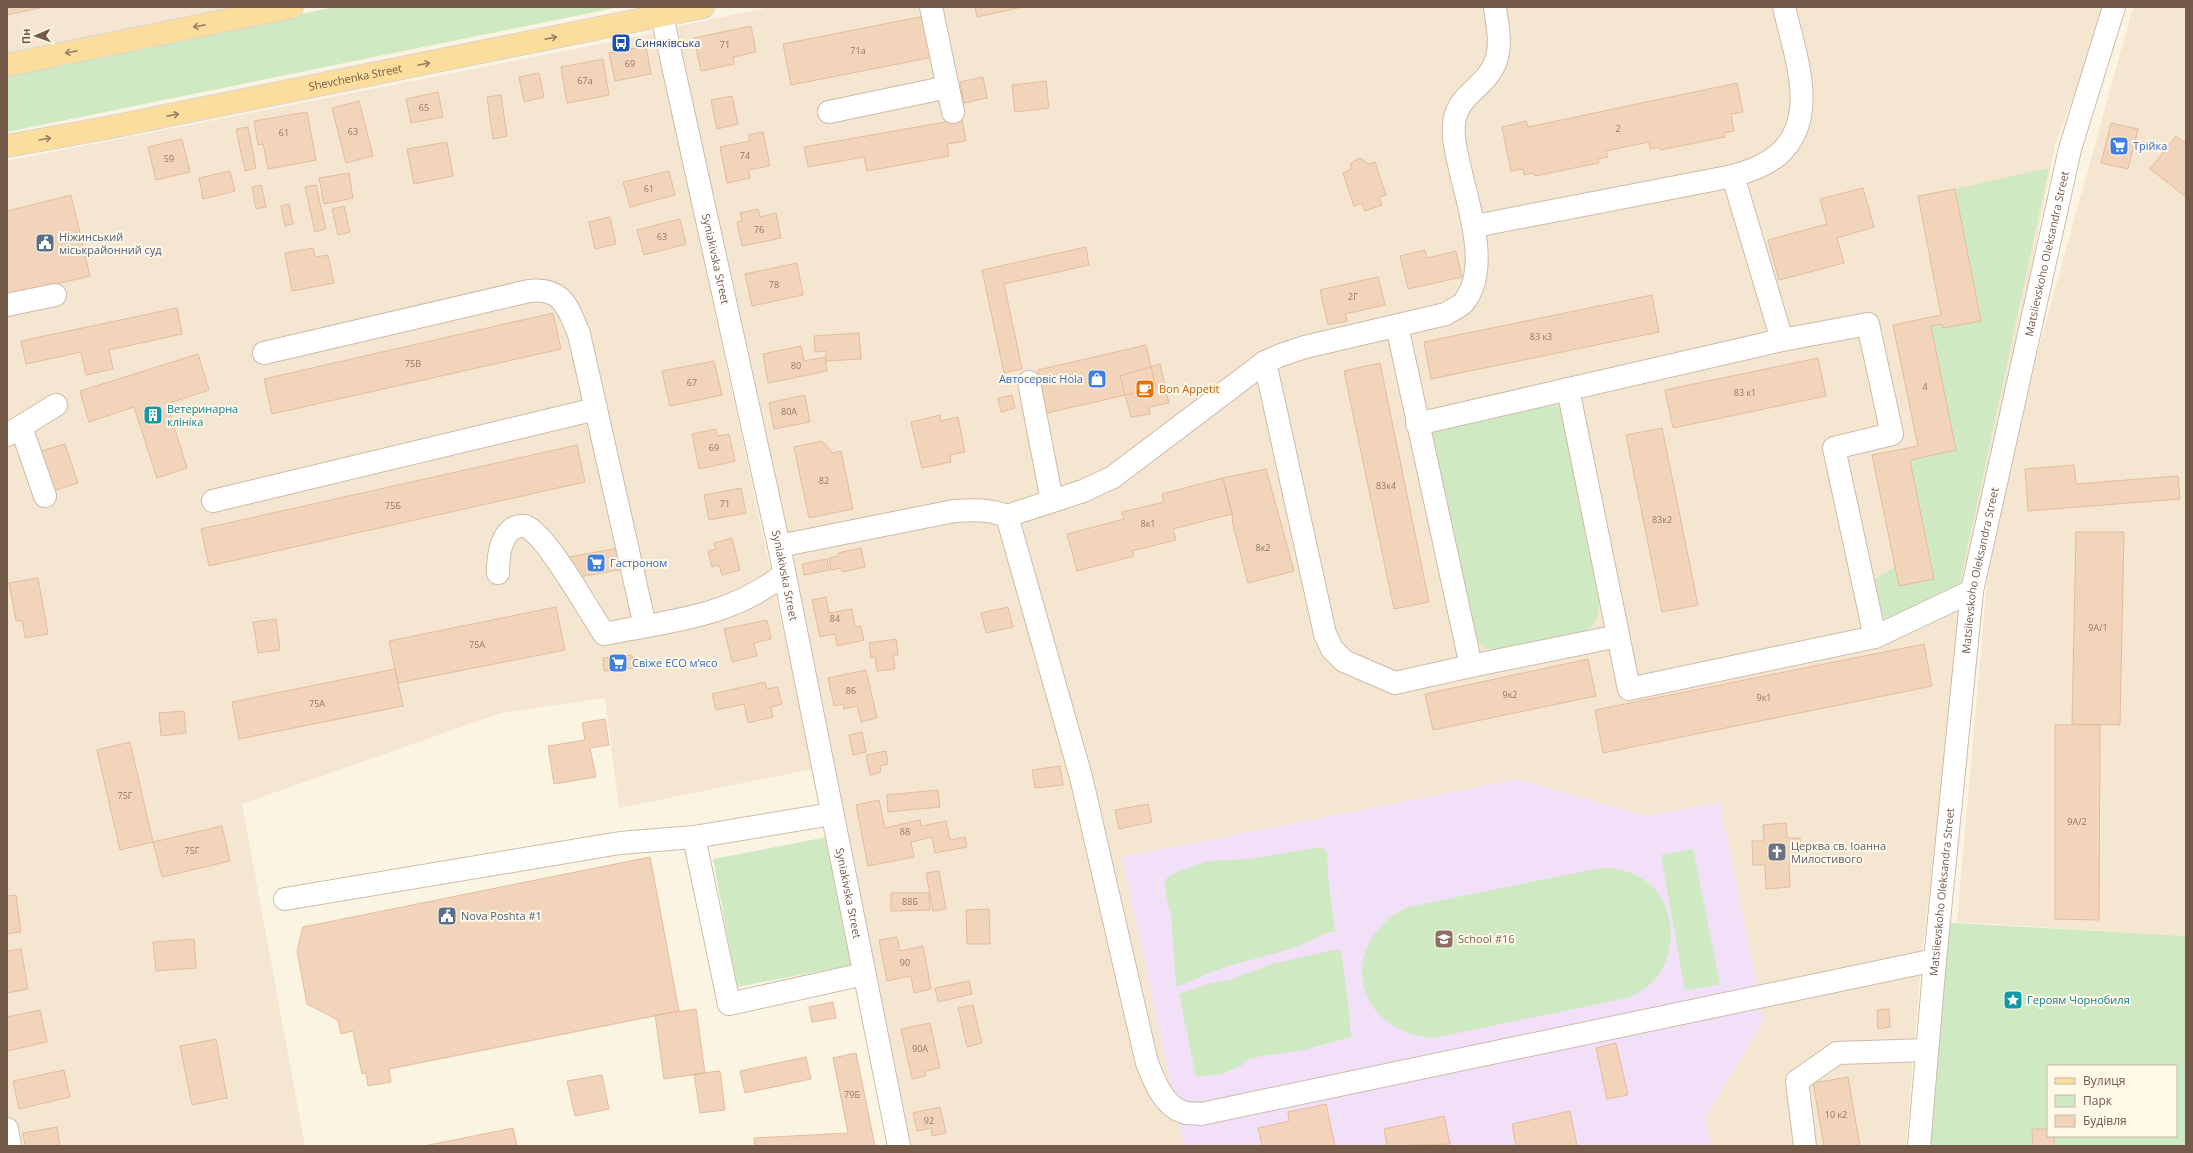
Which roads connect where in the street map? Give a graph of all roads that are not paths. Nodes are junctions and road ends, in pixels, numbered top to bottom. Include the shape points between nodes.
1 (292, 7) edge
2 (703, 7) edge
3 (931, 7) edge
4 (1495, 7) edge
5 (1784, 7) edge
6 (2114, 7) edge
7 (660, 11) edge
8 (229, 13) edge
9 (7, 65) edge
10 (948, 87) junction
11 (829, 112) dead end
12 (953, 112) dead end
13 (7, 146) edge
14 (1733, 176) junction
15 (1475, 226) junction
16 (55, 295) dead end
17 (7, 305) edge
18 (1397, 326) junction
19 (1782, 340) junction
20 (264, 353) dead end
21 (1265, 362) junction
22 (1028, 382) dead end
23 (1568, 389) junction
24 (56, 405) dead end
25 (596, 409) junction
26 (1417, 424) junction
27 (14, 431) edge
28 (45, 496) dead end
29 (213, 500) dead end
30 (1052, 501) junction
31 (1007, 516) junction
32 (779, 546) junction
33 (498, 573) dead end
34 (784, 574) junction
35 (1972, 591) junction
36 (645, 626) junction
37 (1618, 636) junction
38 (1875, 637) junction
39 (1471, 666) junction
40 (832, 814) junction
41 (694, 837) junction
42 (285, 899) dead end
43 (1935, 960) junction
44 (864, 974) junction
45 (1928, 1050) junction
46 (7, 1129) edge
47 (10, 1146) edge
48 (899, 1146) edge
49 (1805, 1146) edge
50 (1920, 1146) edge

1 - 8 main road
2 - 7 main road, Shevchenka Street
3 - 10 street
4 - 15 street via 1499,44 1496,61 1486,76 1459,104 1454,119 1454,138
5 - 14 street via 1803,91 1800,118 1791,139 1778,155 1758,168
6 - 35 street, Matsiievskoho Oleksandra Street via 2070,149
13 -> 7 main road, Shevchenka Street via 106,128
7 - 32 street, Syniakivska Street
8 -> 9 main road
10 - 11 street
10 - 12 street
14 - 15 street
14 - 19 street
15 - 18 street via 1476,269 1473,287 1463,303 1446,314
16 - 17 street
18 - 21 street via 1305,347
18 - 26 street
19 - 23 street
19 - 38 street via 1868,324 1892,434 1834,448
20 - 25 street via 541,289 551,291 569,309 579,334
21 - 30 street via 1113,477 1083,491
21 - 39 street via 1325,634 1332,649 1344,661 1395,683
22 - 30 street
23 - 26 street
23 - 37 street
24 - 27 street
25 - 29 street
25 - 36 street
26 - 39 street
27 - 28 street
30 - 31 street
31 - 32 street via 997,512 976,510 954,511
31 - 43 street via 1081,777 1147,1063 1157,1086 1170,1104 1182,1112 1201,1114 1340,1086
32 - 34 street, Syniakivska Street
33 - 36 street via 498,557 507,533 513,528 524,526 539,536 550,549 604,634
34 - 36 street via 765,590 716,612
34 - 40 street, Syniakivska Street
35 - 38 street
35 - 43 street, Matsiievskoho Oleksandra Street
37 - 38 street via 1629,688
37 - 39 street
40 - 41 street
40 - 44 street, Syniakivska Street
41 - 42 street via 620,843
41 - 44 street via 729,1004
43 - 45 street, Matsiievskoho Oleksandra Street
44 - 48 street, Syniakivska Street
45 - 49 street via 1837,1053 1797,1081
45 - 50 street, Matsiievskoho Oleksandra Street
46 - 47 street

